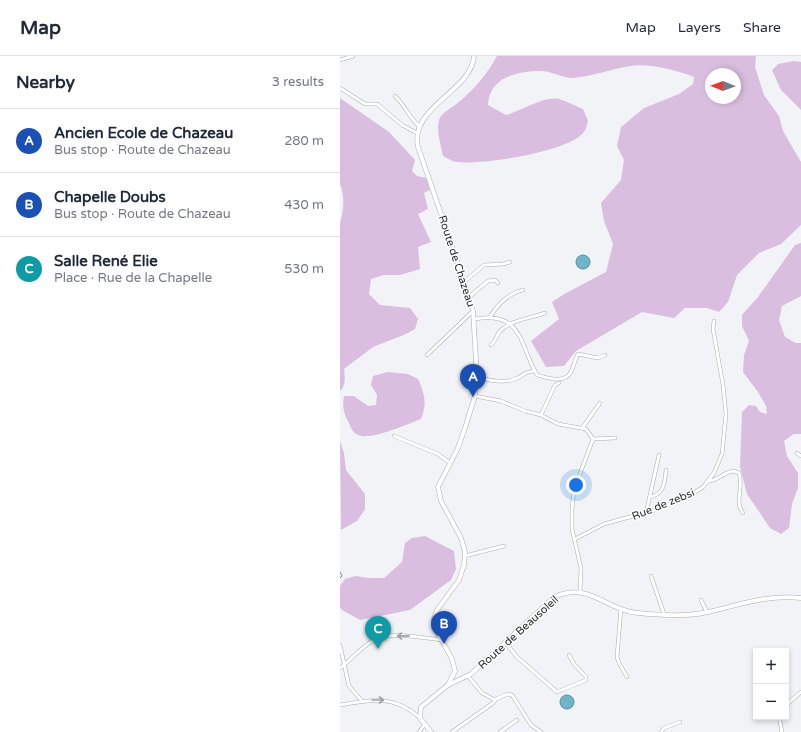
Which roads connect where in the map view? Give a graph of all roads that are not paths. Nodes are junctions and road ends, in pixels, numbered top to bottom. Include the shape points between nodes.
1 (353, 56) edge
2 (474, 56) edge
3 (340, 60) edge
4 (340, 88) edge
5 (395, 96) dead end
6 (420, 127) junction
7 (417, 133) junction
8 (510, 262) dead end
9 (464, 282) junction
10 (498, 283) dead end
11 (523, 290) dead end
12 (469, 297) junction
13 (473, 311) junction
14 (545, 313) dead end
15 (490, 316) junction
16 (474, 319) junction
17 (714, 321) dead end
18 (511, 324) junction
19 (491, 345) dead end
20 (427, 355) dead end
21 (605, 355) dead end
22 (535, 371) junction
23 (477, 377) junction
24 (559, 383) dead end
25 (475, 396) junction
26 (600, 403) dead end
27 (541, 415) junction
28 (582, 428) junction
29 (394, 436) dead end
30 (615, 438) dead end
31 (593, 439) junction
32 (797, 453) dead end
33 (659, 455) dead end
34 (801, 456) edge
35 (450, 463) junction
36 (666, 470) dead end
37 (708, 481) junction
38 (650, 497) junction
39 (646, 513) junction
40 (743, 514) dead end
41 (575, 539) junction
42 (504, 546) dead end
43 (465, 556) junction
44 (651, 576) dead end
45 (580, 592) junction
46 (801, 598) edge
47 (701, 600) dead end
48 (621, 608) junction
49 (707, 612) junction
50 (664, 614) junction
51 (442, 640) junction
52 (505, 642) junction
53 (340, 645) edge
54 (568, 655) dead end
55 (344, 665) junction
56 (340, 668) edge
57 (468, 676) junction
58 (627, 677) dead end
59 (448, 685) junction
60 (801, 692) edge
61 (495, 700) junction
62 (362, 701) junction
63 (789, 702) edge
64 (340, 705) edge
65 (420, 718) junction
66 (517, 720) dead end
67 (780, 720) edge
68 (680, 722) dead end
69 (424, 725) junction
70 (419, 732) edge
71 (431, 732) edge
72 (452, 732) edge
73 (500, 732) edge
74 (541, 732) edge
75 (661, 732) edge
76 (782, 732) edge

1 - 3 street
2 - 6 main road via 469,72 436,106
4 - 7 street via 365,104 377,104 402,125
5 - 6 street
6 - 7 main road
7 - 9 main road, Route de Chazeau via 418,147
8 - 9 street via 484,265
9 - 12 main road, Route de Chazeau
10 - 12 street via 495,280 488,281
11 - 15 street via 507,298
12 - 13 main road, Route de Chazeau
13 - 16 main road, Route de Chazeau
13 - 20 street
14 - 18 street
15 - 16 street
15 - 18 street
16 - 23 main road, Route de Chazeau
17 - 37 street, Rue de zebsi via 713,329 726,414 722,454
18 - 19 street via 499,332 496,341
18 - 22 street via 518,332
21 - 22 street via 593,357 578,354 570,374 564,378 537,375
22 - 23 street via 524,372 515,379 504,381 490,381
23 - 25 main road, Route de Chazeau
24 - 27 street via 555,385
25 - 27 street via 502,401 525,412
25 - 35 main road, Route de Chazeau via 458,448
26 - 28 street
27 - 28 street via 558,424
28 - 31 street via 586,429
29 - 35 street via 438,454
30 - 31 street
31 - 41 street via 574,490 572,528
32 - 34 street
33 - 38 street
35 - 43 main road, Route de Chazeau via 439,483 439,497 463,542
36 - 38 street via 664,485 658,494
37 - 39 street, Rue de zebsi via 692,494
37 - 40 street via 731,471 739,473 739,506
38 - 39 street
39 - 41 street, Rue de zebsi via 604,524
41 - 45 street via 581,568
42 - 43 street
43 - 51 main road, Route de Chazeau via 460,580 434,615 435,628
44 - 50 street
45 - 48 main road, Route de Beausoleil
45 - 52 main road, Route de Beausoleil via 574,591 554,597
46 - 49 main road, Route de Beausoleil via 755,600
47 - 49 street
48 - 50 main road, Route de Beausoleil via 637,613
48 - 58 street via 617,657
49 - 50 main road, Route de Beausoleil
51 -> 55 street via 407,636 383,637 373,640
51 - 59 main road, Route de Chazeau via 454,665 454,674
52 - 54 street via 516,657 557,692 586,680
52 - 57 main road, Route de Beausoleil
53 - 55 street
55 - 56 street
55 - 62 street via 350,686
57 - 59 main road, Route de Beausoleil
57 - 61 street via 482,693
59 - 65 main road via 422,705
60 - 63 street
61 - 72 street
61 - 74 street via 510,694 531,725
62 - 64 street
62 -> 65 street via 384,700 401,704
65 - 69 main road
66 - 73 street
67 - 76 street
68 - 75 street via 664,728
69 - 70 street
69 - 71 main road

